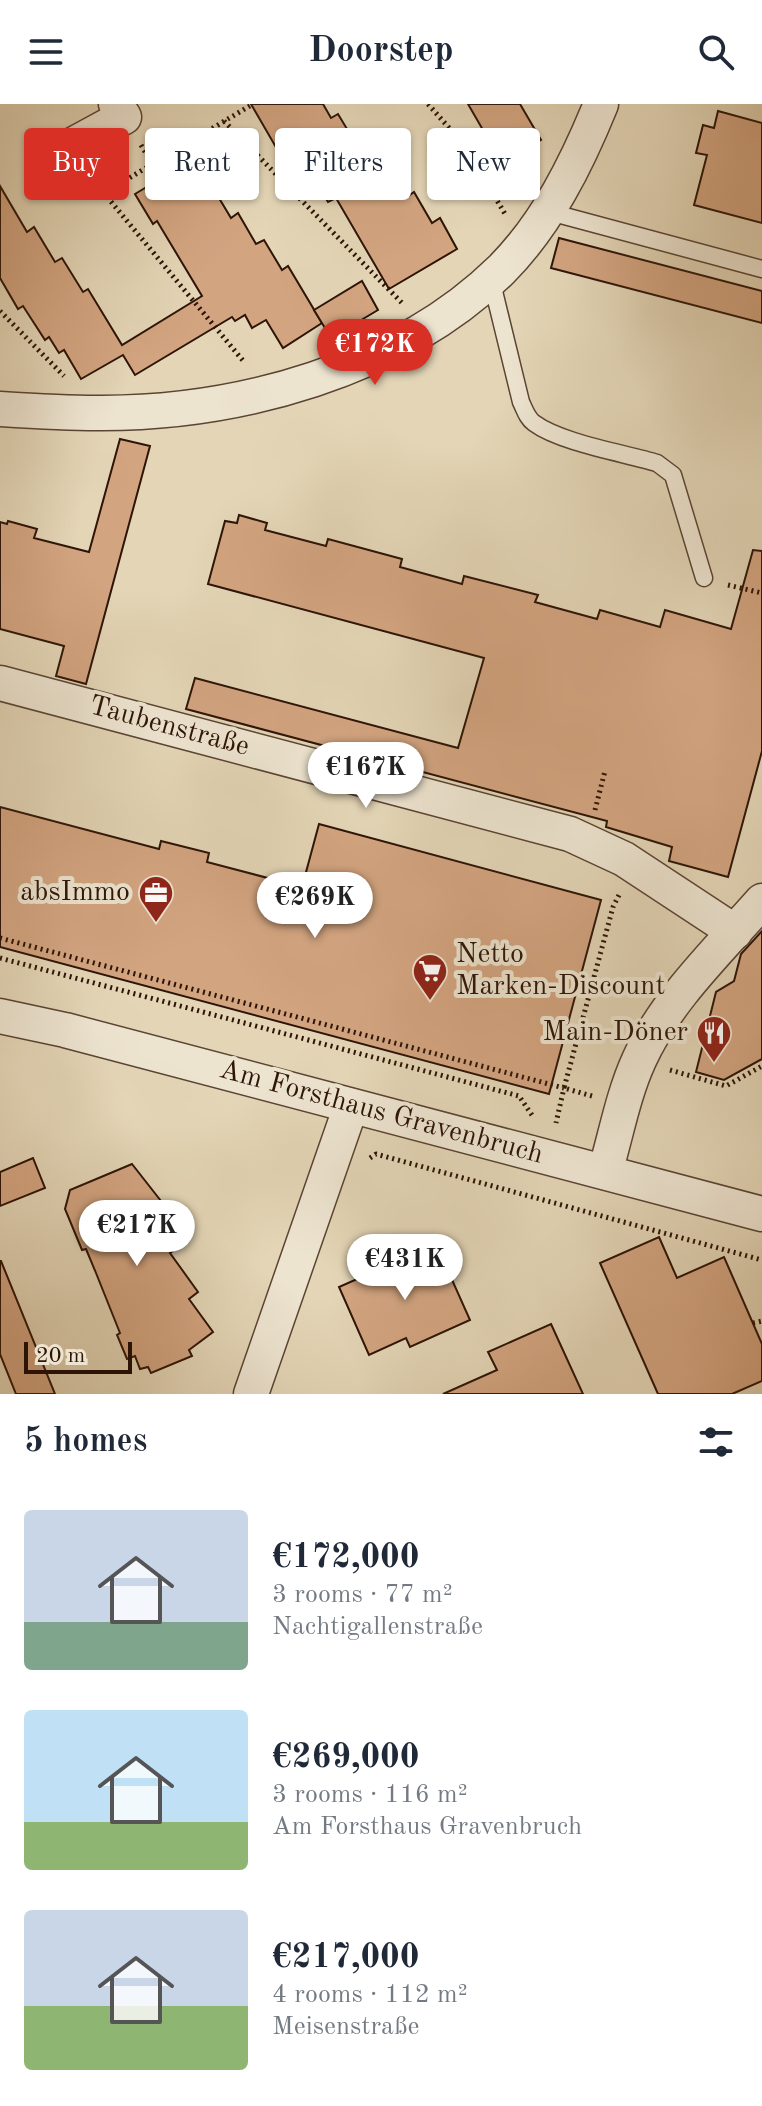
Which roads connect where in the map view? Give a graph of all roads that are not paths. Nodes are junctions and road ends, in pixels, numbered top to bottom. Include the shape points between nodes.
1 (116, 104) edge
2 (601, 104) edge
3 (104, 128) edge
4 (546, 211) junction
5 (762, 269) edge
6 (491, 279) junction
7 (0, 409) edge
8 (704, 578) road end
9 (0, 683) edge
10 (762, 901) edge
11 (735, 932) junction
12 (0, 1016) edge
13 (351, 1106) junction
14 (605, 1172) junction
15 (762, 1214) edge
16 (251, 1394) edge

1 - 3 street via 124,117
2 - 4 street via 581,154
4 - 5 lane
4 - 6 street
6 - 7 street via 426,328 340,371 270,392 100,413
6 - 8 lane via 528,418 557,435 667,468
9 - 11 street, Taubenstraße via 570,834 624,859
10 - 11 street
11 - 14 street via 664,1017 638,1062
12 - 13 street, Am Forsthaus Gravenbruch
13 - 14 street, Am Forsthaus Gravenbruch
13 - 16 street
14 - 15 street, Am Forsthaus Gravenbruch

